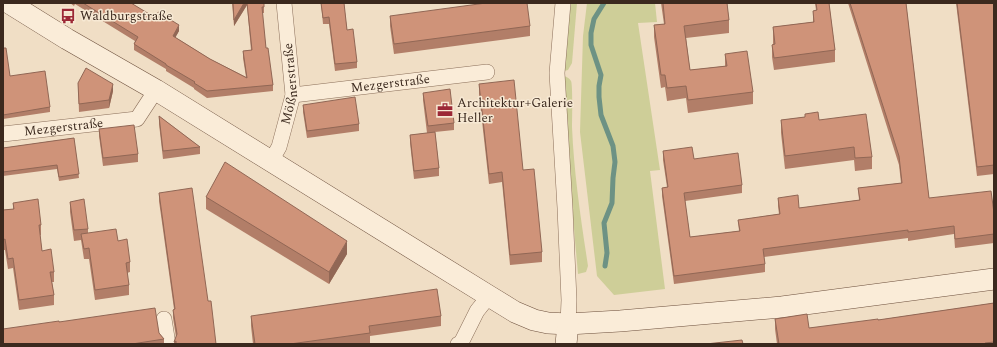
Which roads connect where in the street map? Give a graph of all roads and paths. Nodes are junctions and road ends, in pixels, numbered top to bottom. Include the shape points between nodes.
1 (9, 3) edge
2 (284, 3) edge
3 (563, 3) edge
4 (487, 72) dead end
5 (156, 90) junction
6 (293, 96) junction
7 (3, 134) edge
8 (271, 161) junction
9 (994, 279) edge
10 (489, 296) junction
11 (164, 319) dead end
12 (567, 334) edge
13 (168, 344) edge
14 (458, 344) edge

1 - 5 main road
2 - 6 street, Mößnerstraße
3 - 12 street via 557,73 569,300
4 - 6 street, Mezgerstraße
5 - 7 street, Mezgerstraße via 137,120
5 - 8 main road
6 - 8 street, Mößnerstraße via 279,147
8 - 10 main road
9 - 12 main road via 782,307 620,321
10 - 12 main road via 516,312 548,323
10 - 14 street
11 - 13 street

